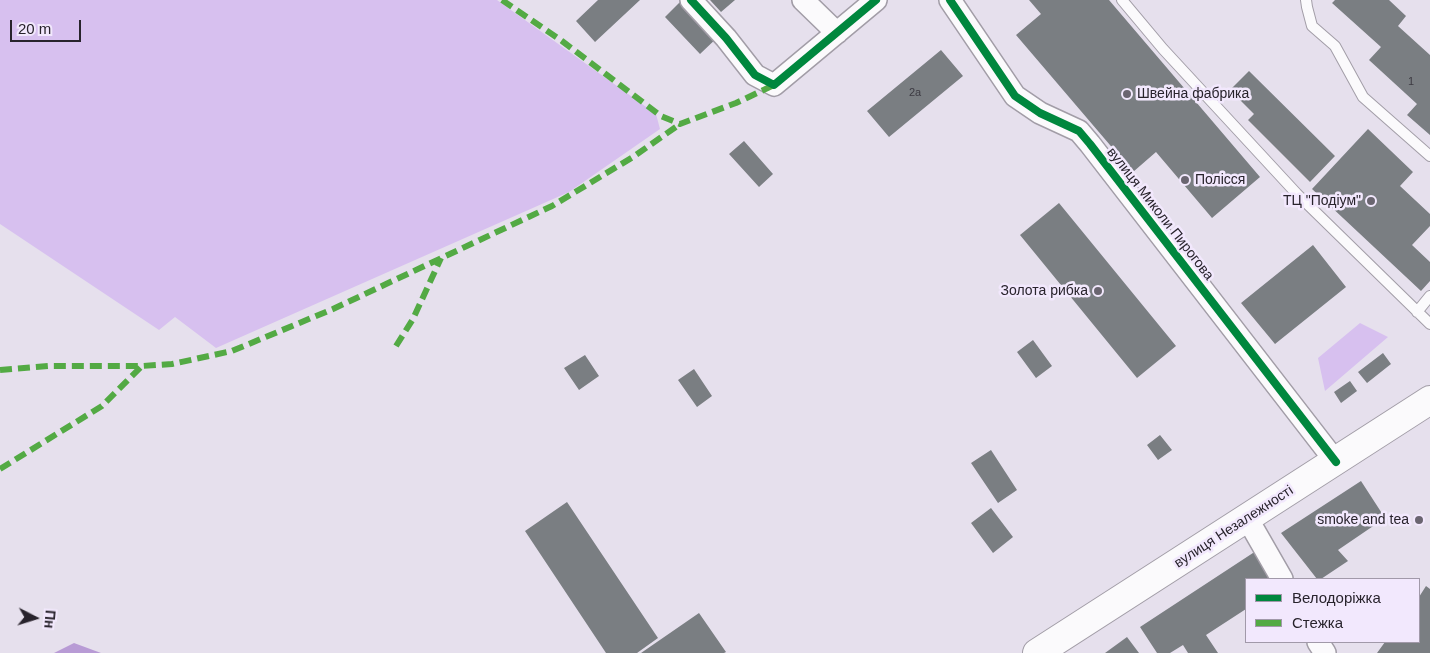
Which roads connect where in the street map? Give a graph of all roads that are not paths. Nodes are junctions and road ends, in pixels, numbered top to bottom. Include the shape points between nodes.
1 (691, 0) edge
2 (804, 0) edge
3 (876, 0) edge
4 (950, 0) edge
5 (1122, 0) edge
6 (1306, 0) edge
7 (837, 33) junction
8 (1430, 156) edge
9 (1430, 296) edge
10 (1418, 312) junction
11 (1430, 324) edge
12 (1430, 400) edge
13 (1336, 462) junction
14 (1247, 518) junction
15 (1281, 578) edge
16 (1037, 653) edge

1 - 7 street via 754,75 774,85
2 - 7 street
3 - 7 street
4 - 13 street, вулиця Миколи Пирогова via 1015,96 1040,113 1079,132 1090,144
5 - 10 lane via 1297,194
6 - 8 lane via 1312,26 1335,46 1362,97
9 - 10 lane
10 - 11 lane
12 - 13 main road, вулиця Незалежності
13 - 14 main road, вулиця Незалежності
14 - 15 street
14 - 16 main road, вулиця Незалежності

